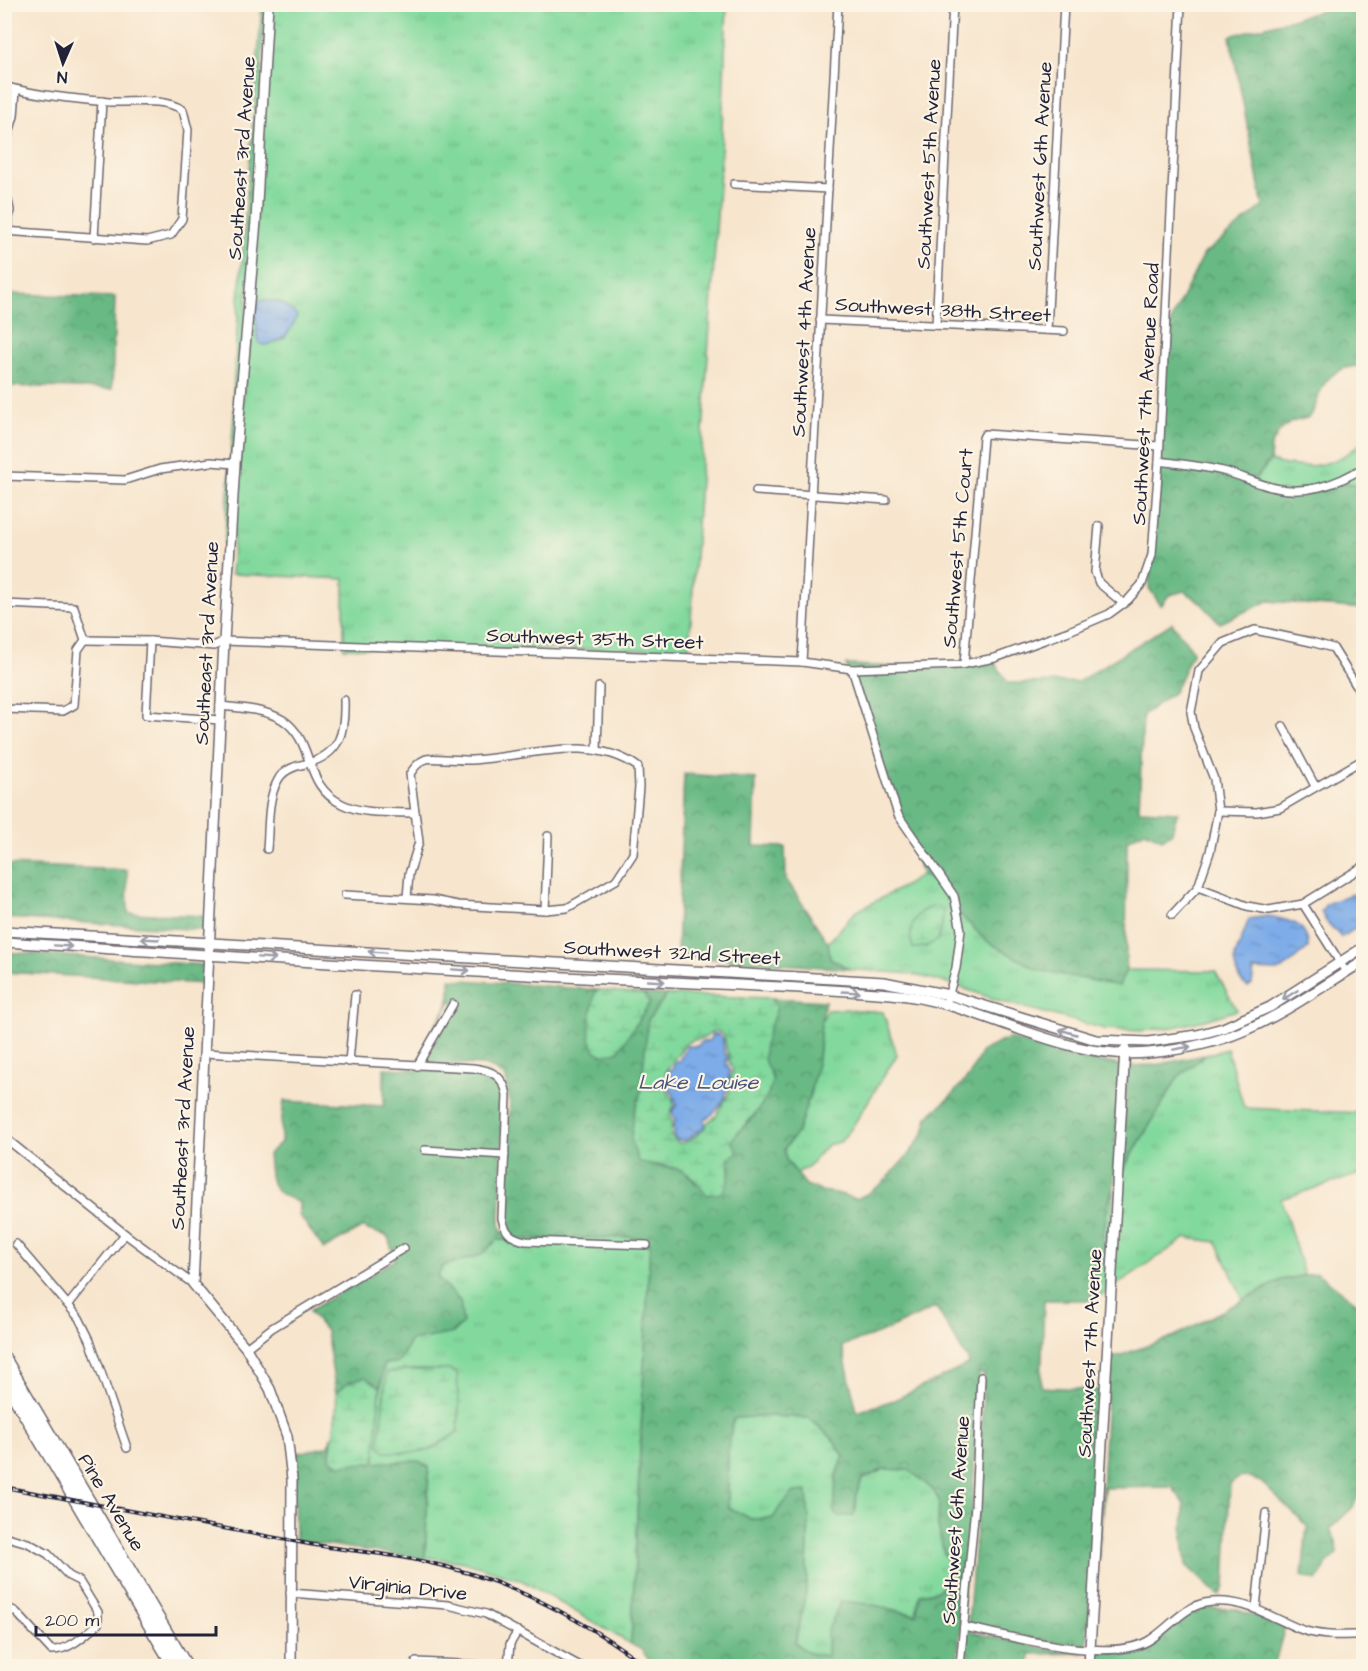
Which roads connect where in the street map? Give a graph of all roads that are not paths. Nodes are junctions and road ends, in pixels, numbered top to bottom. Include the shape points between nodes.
1 (268, 4) edge
2 (838, 4) edge
3 (952, 4) edge
4 (1064, 4) edge
5 (1181, 4) edge
6 (4, 86) edge
7 (16, 90) junction
8 (102, 101) junction
9 (4, 150) edge
10 (4, 183) edge
11 (734, 184) dead end
12 (828, 189) junction
13 (6, 232) edge
14 (94, 238) junction
15 (820, 320) junction
16 (936, 325) junction
17 (1047, 330) junction
18 (1064, 331) dead end
19 (1160, 446) junction
20 (1159, 461) junction
21 (235, 464) junction
22 (1364, 467) edge
23 (4, 476) edge
24 (756, 491) dead end
25 (810, 496) junction
26 (886, 500) dead end
27 (1099, 526) dead end
28 (4, 604) edge
29 (1124, 604) junction
30 (84, 640) junction
31 (150, 641) junction
32 (224, 641) junction
33 (802, 662) junction
34 (964, 664) junction
35 (852, 669) junction
36 (599, 687) dead end
37 (1364, 698) edge
38 (344, 700) dead end
39 (220, 706) junction
40 (4, 709) edge
41 (220, 720) junction
42 (1283, 726) dead end
43 (597, 750) junction
44 (1364, 759) edge
45 (309, 763) junction
46 (1316, 786) junction
47 (1218, 811) junction
48 (415, 813) junction
49 (548, 836) dead end
50 (267, 849) dead end
51 (1364, 866) edge
52 (1198, 887) junction
53 (345, 895) dead end
54 (407, 898) junction
55 (1303, 904) junction
56 (545, 910) junction
57 (1172, 915) dead end
58 (4, 932) edge
59 (4, 942) edge
60 (208, 942) junction
61 (1364, 947) edge
62 (208, 954) junction
63 (1364, 961) edge
64 (1339, 963) junction
65 (1346, 972) junction
66 (355, 995) dead end
67 (949, 995) junction
68 (453, 1004) dead end
69 (946, 1005) junction
70 (1125, 1042) junction
71 (204, 1053) junction
72 (1124, 1054) junction
73 (350, 1062) junction
74 (417, 1066) junction
75 (4, 1137) edge
76 (425, 1150) dead end
77 (505, 1155) junction
78 (125, 1234) junction
79 (16, 1244) dead end
80 (647, 1245) dead end
81 (404, 1248) dead end
82 (193, 1284) junction
83 (69, 1304) junction
84 (246, 1348) junction
85 (4, 1358) edge
86 (981, 1377) dead end
87 (4, 1378) edge
88 (127, 1449) dead end
89 (1266, 1513) dead end
90 (4, 1536) edge
91 (291, 1593) junction
92 (4, 1606) edge
93 (1256, 1608) junction
94 (964, 1627) junction
95 (518, 1631) junction
96 (1364, 1635) edge
97 (1090, 1649) junction
98 (416, 1662) dead end
99 (174, 1666) edge
100 (186, 1666) edge
101 (291, 1666) edge
102 (503, 1666) edge
103 (508, 1666) edge
104 (580, 1666) edge
105 (960, 1666) edge
106 (1089, 1666) edge

1 - 21 main road, Southeast 3rd Avenue via 256,222
2 - 12 street, Southwest 4th Avenue
3 - 16 street, Southwest 5th Avenue
4 - 17 street, Southwest 6th Avenue
5 - 19 street, Southwest 7th Avenue Road
6 - 7 street
7 - 8 street
7 - 9 street via 14,116
8 - 14 street
8 - 14 street via 175,105 183,110 188,130 182,219 171,235 147,241
10 - 13 street via 10,210
11 - 12 street
12 - 15 street, Southwest 4th Avenue
13 - 14 street
15 - 16 street, Southwest 38th Street
15 - 25 street, Southwest 4th Avenue
16 - 17 street, Southwest 38th Street
17 - 18 street, Southwest 38th Street
19 - 20 street, Southwest 7th Avenue Road
19 - 34 street, Southwest 5th Court via 985,434
20 - 22 street via 1222,471 1287,491 1325,486
20 - 29 street, Southwest 7th Avenue Road via 1152,555 1142,584
21 - 23 street via 210,462 160,469 125,480
21 - 32 main road, Southeast 3rd Avenue
24 - 25 street
25 - 26 street
25 - 33 street, Southwest 4th Avenue
27 - 29 street via 1097,579
28 - 30 street via 72,607
29 - 34 street, Southwest 7th Avenue Road via 1069,632 995,658
30 - 31 street, Southwest 35th Street
30 - 40 street via 78,650 74,705 63,711
31 - 32 street, Southwest 35th Street via 214,646
31 - 41 street via 146,715
32 - 33 street, Southwest 35th Street
32 - 39 main road, Southeast 3rd Avenue
33 - 35 street, Southwest 35th Street
34 - 35 street, Southwest 35th Street
35 - 67 street via 898,815 954,896 961,930
36 - 43 street
37 - 47 street via 1333,648 1255,630 1223,643 1199,671 1191,712 1214,779
38 - 45 street via 341,737 330,752
39 - 41 main road, Southeast 3rd Avenue
39 - 45 street via 261,712 284,721 302,740
41 - 60 main road, Southeast 3rd Avenue
42 - 46 street
43 - 48 street via 540,750 465,761 428,758 410,774
43 - 56 street via 626,758 638,767 633,854 616,880 567,908
44 - 46 street
45 - 48 street via 325,792 341,804 362,810
45 - 50 street via 293,766 278,778 272,796
46 - 47 street via 1280,808
47 - 52 street
48 - 54 street via 419,842 409,874
49 - 56 street
51 - 55 street
52 - 55 street via 1246,906 1269,910
52 - 57 street
53 - 54 street
54 - 56 street
55 - 64 street
60 -> 58 main road, Southwest 32nd Street
59 -> 62 main road, Southwest 32nd Street
60 - 62 main road, Southeast 3rd Avenue
67 -> 60 main road, Southwest 32nd Street via 884,982
61 - 64 main road, Southwest 32nd Street
62 -> 69 main road, Southwest 32nd Street via 894,994
62 - 71 main road, Southeast 3rd Avenue
63 - 65 main road, Southwest 32nd Street
64 - 65 street
64 -> 70 main road, Southwest 32nd Street via 1270,1007 1222,1028 1173,1039
72 -> 65 main road, Southwest 32nd Street via 1188,1047 1241,1032
66 - 73 street
67 - 69 street
70 -> 67 main road, Southwest 32nd Street via 1096,1040
68 - 74 street
69 - 72 main road, Southwest 32nd Street via 1074,1046
70 - 72 main road, Southwest 7th Avenue
71 - 73 street
71 - 82 main road, Southeast 3rd Avenue
72 - 97 main road, Southwest 7th Avenue
73 - 74 street
74 - 77 street via 482,1069 502,1079 507,1101
75 - 78 street
76 - 77 street
77 - 80 street via 502,1218 512,1237 526,1241
78 - 82 street
78 - 83 street
79 - 83 street
81 - 84 street
82 - 84 main road
83 - 88 street via 90,1340
84 - 91 main road via 270,1389 286,1436 292,1479
85 - 100 highway, Pine Avenue
86 - 94 street, Southwest 6th Avenue
87 - 99 highway, Pine Avenue
89 - 93 street
90 - 92 street via 48,1554 79,1581 98,1612 98,1624 69,1646 51,1650 16,1612
91 - 95 street, Virginia Drive via 448,1605 486,1614
91 - 101 main road
93 - 96 street via 1320,1634
93 - 97 street via 1205,1603 1149,1640 1129,1648
94 - 97 street via 1048,1646
94 - 105 street, Southwest 6th Avenue
95 - 103 street via 510,1644
95 - 104 street, Virginia Drive
97 - 106 main road, Southwest 7th Avenue
98 - 102 street

